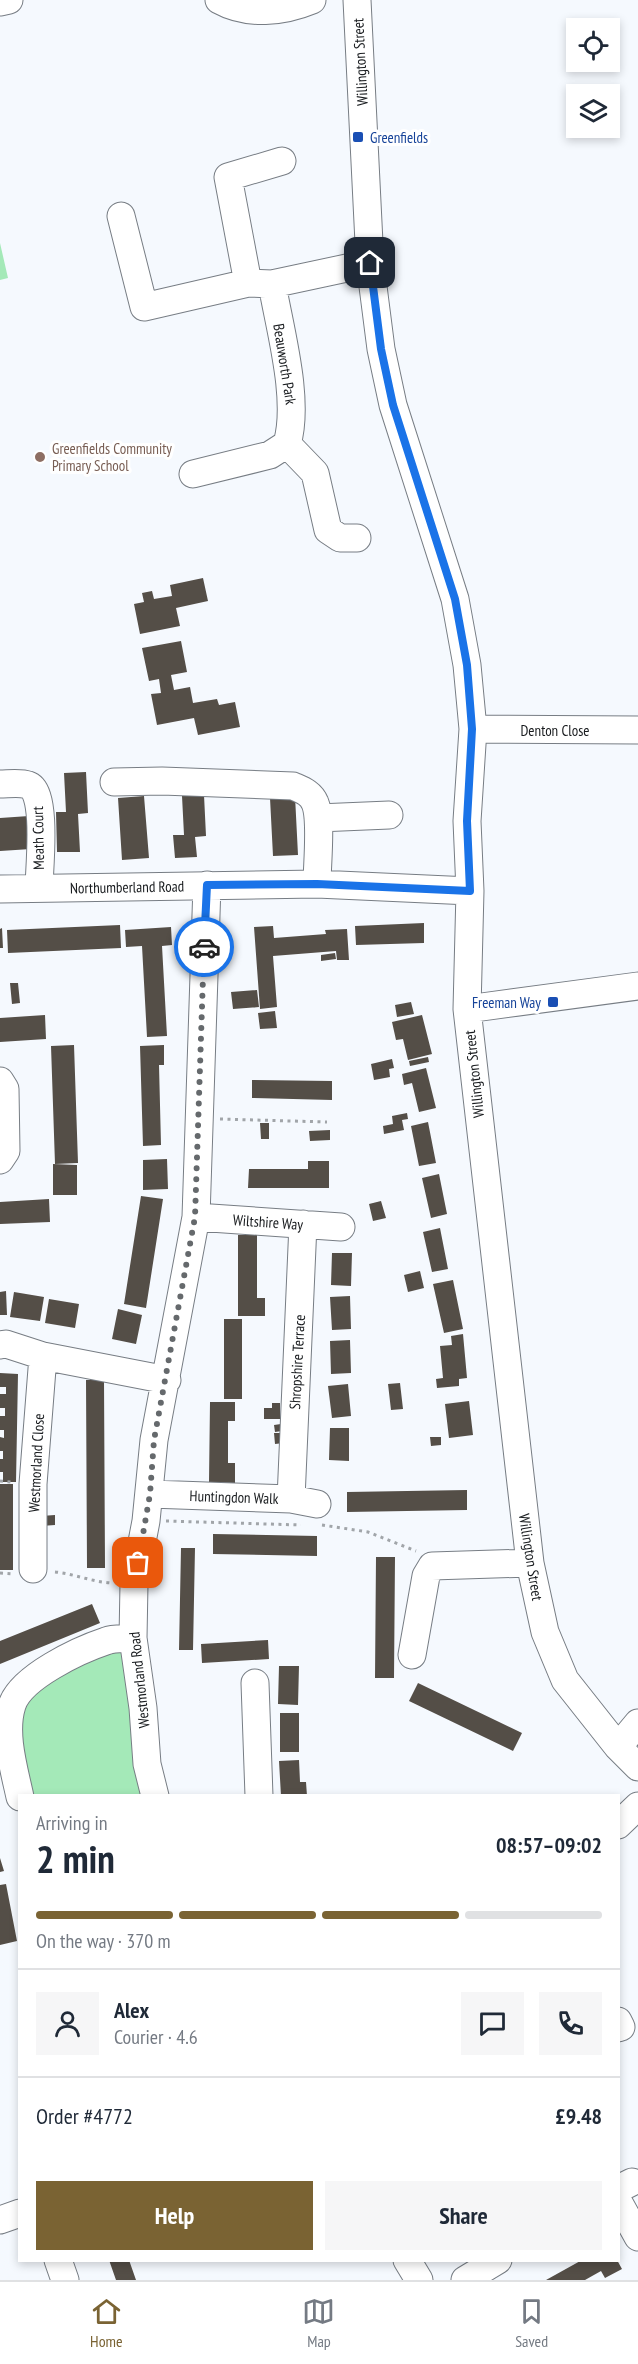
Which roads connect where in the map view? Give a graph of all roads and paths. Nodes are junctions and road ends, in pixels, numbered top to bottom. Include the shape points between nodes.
1 (9, 0) edge
2 (219, 0) edge
3 (312, 0) edge
4 (357, 0) edge
5 (0, 2) edge
6 (282, 160) dead end
7 (121, 216) dead end
8 (370, 263) junction
9 (260, 283) junction
10 (287, 444) junction
11 (193, 474) dead end
12 (357, 538) dead end
13 (472, 729) junction
14 (638, 730) edge
15 (114, 782) dead end
16 (0, 784) edge
17 (389, 815) dead end
18 (318, 818) junction
19 (317, 884) junction
20 (207, 885) junction
21 (39, 888) junction
22 (0, 889) edge
23 (470, 891) junction
24 (638, 986) edge
25 (467, 1009) junction
26 (0, 1081) edge
27 (200, 1118) junction
28 (327, 1122) dead end
29 (0, 1160) edge
30 (195, 1217) junction
31 (303, 1224) junction
32 (341, 1227) dead end
33 (0, 1345) edge
34 (43, 1356) junction
35 (167, 1380) junction
36 (150, 1494) junction
37 (291, 1499) junction
38 (313, 1515) junction
39 (146, 1521) junction
40 (530, 1563) junction
41 (432, 1566) junction
42 (33, 1569) junction
43 (0, 1574) edge
44 (134, 1584) junction
45 (133, 1638) junction
46 (412, 1655) dead end
47 (248, 1697) dead end
48 (638, 1723) edge
49 (618, 1747) junction
50 (638, 1767) edge
51 (19, 1794) edge
52 (154, 1794) edge
53 (260, 1794) edge
54 (638, 1806) edge
55 (620, 1823) edge
56 (623, 2191) edge
57 (18, 2214) edge
58 (0, 2220) edge
59 (638, 2237) edge
60 (59, 2262) edge
61 (409, 2262) edge
62 (495, 2262) edge
63 (65, 2280) edge
64 (419, 2280) edge
65 (465, 2280) edge

1 - 5 street
2 - 3 street via 261,11 294,8
4 - 8 street, Willington Street
6 - 9 street, Beauworth Park via 228,177
7 - 9 street via 144,307
8 - 9 street
8 - 13 street, Willington Street via 393,405 455,599 467,665
9 - 10 street, Beauworth Park via 292,398
10 - 11 street via 270,455
10 - 12 street via 315,473 328,530 339,538
13 - 14 street, Denton Close
13 - 23 street, Willington Street via 467,821
15 - 18 street via 293,786 307,792 315,803
16 - 21 street, Meath Court via 29,785 36,790 41,812
17 - 18 street
18 - 19 street
19 - 20 street, Northumberland Road
19 - 23 street, Northumberland Road
20 - 21 street, Northumberland Road
20 - 27 street, Westmorland Road
21 - 22 street, Northumberland Road
23 - 25 street, Willington Street
24 - 25 street
25 - 40 street, Willington Street
26 - 29 street via 5,1089 6,1151
27 - 28 path
27 - 30 street, Westmorland Road
30 - 31 street, Wiltshire Way
30 - 35 street, Westmorland Road
31 - 32 street, Wiltshire Way
31 - 37 street, Shropshire Terrace
33 - 34 street
34 - 35 street
34 - 42 street, Westmorland Close via 33,1484
35 - 36 street, Westmorland Road via 154,1440
36 - 37 street, Huntingdon Walk
36 - 39 street, Westmorland Road
37 - 38 street, Huntingdon Walk
38 - 39 path
38 - 41 path via 321,1505 320,1525 368,1532 420,1553
39 - 44 street, Westmorland Road
40 - 41 street
40 - 49 street, Willington Street via 545,1632 565,1680
41 - 46 street via 426,1576
42 - 43 path via 20,1575
42 - 44 path via 74,1574 93,1582
44 - 45 street, Westmorland Road
45 - 51 street via 108,1640 48,1668 17,1696 9,1724
45 - 52 street, Westmorland Road via 147,1764
47 - 53 street
48 - 49 street
49 - 50 street, Willington Street
54 - 55 street
56 - 59 street
57 - 58 street
60 - 63 street
61 - 64 street
62 - 65 street

